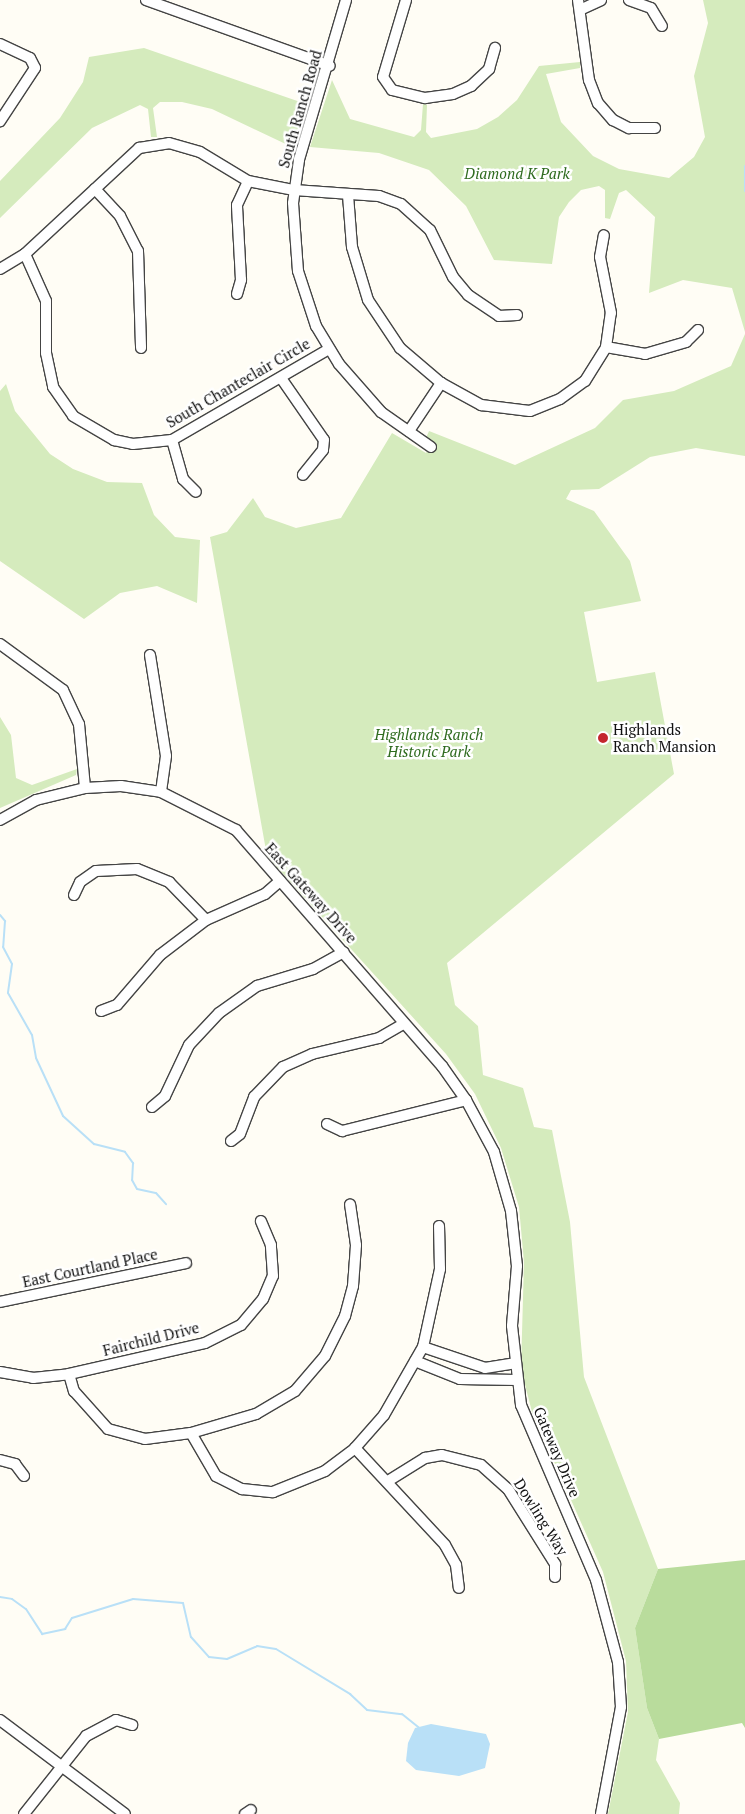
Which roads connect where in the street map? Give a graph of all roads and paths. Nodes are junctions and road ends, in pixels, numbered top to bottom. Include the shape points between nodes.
1 (146, 0) edge
2 (346, 0) edge
3 (406, 0) edge
4 (602, 0) edge
5 (629, 0) edge
6 (580, 5) edge
7 (662, 26) dead end
8 (0, 44) edge
9 (495, 48) dead end
10 (330, 66) junction
11 (0, 121) edge
12 (655, 128) dead end
13 (248, 180) junction
14 (96, 189) junction
15 (294, 190) junction
16 (348, 195) junction
17 (604, 235) dead end
18 (25, 254) junction
19 (0, 268) edge
20 (237, 294) dead end
21 (517, 315) dead end
22 (698, 330) dead end
23 (606, 347) junction
24 (141, 348) dead end
25 (329, 349) junction
26 (281, 378) junction
27 (441, 384) junction
28 (409, 432) junction
29 (172, 440) junction
30 (431, 447) dead end
31 (303, 475) dead end
32 (196, 492) dead end
33 (0, 644) edge
34 (150, 655) dead end
35 (85, 788) junction
36 (161, 792) junction
37 (0, 820) edge
38 (280, 881) junction
39 (74, 895) dead end
40 (206, 920) junction
41 (344, 952) junction
42 (101, 1011) dead end
43 (402, 1024) junction
44 (466, 1100) junction
45 (152, 1107) dead end
46 (327, 1124) dead end
47 (231, 1141) dead end
48 (350, 1204) dead end
49 (262, 1221) dead end
50 (439, 1226) dead end
51 (186, 1263) dead end
52 (0, 1302) edge
53 (423, 1347) junction
54 (416, 1361) junction
55 (515, 1363) junction
56 (0, 1372) edge
57 (69, 1374) junction
58 (517, 1380) junction
59 (191, 1433) junction
60 (355, 1448) junction
61 (0, 1460) edge
62 (24, 1476) dead end
63 (388, 1481) junction
64 (555, 1577) dead end
65 (459, 1588) dead end
66 (0, 1720) edge
67 (132, 1725) dead end
68 (61, 1766) junction
69 (24, 1814) edge
70 (125, 1814) edge
71 (601, 1814) edge

1 - 10 street
2 - 10 street, South Ranch Road
3 - 9 street via 383,77 392,90 425,98 453,94 471,86 490,68
4 - 6 street
5 - 7 street via 651,8
6 - 12 street via 589,80 598,102 613,120 629,128
8 - 11 street via 30,58 35,68
10 - 15 street, South Ranch Road
13 - 14 street via 200,152 155,144 139,148
13 - 15 street
13 - 20 street via 236,219 241,280
14 - 18 street
14 - 24 street via 120,216 138,251
15 - 16 street
15 - 25 street, South Ranch Road via 298,271 311,313
16 - 21 street via 379,196 416,214 468,295 499,316
16 - 27 street via 352,247 368,300 400,348
17 - 23 street via 600,257 611,313
18 - 19 street
18 - 29 street, South Chanteclair Circle via 46,301 48,371 53,387 73,416 114,440 133,444
22 - 23 street via 686,342 645,354
23 - 27 street via 584,381 560,400 530,411 481,405
25 - 26 street, South Chanteclair Circle
25 - 28 street, South Ranch Road via 359,390
26 - 29 street, South Chanteclair Circle
26 - 31 street via 324,440 323,450
27 - 28 street
28 - 30 street, South Ranch Road
29 - 32 street via 183,479
33 - 35 street via 63,690 79,724
34 - 36 street via 166,756
35 - 36 street, East Gateway Drive via 121,786
35 - 37 street via 36,800
36 - 38 street, East Gateway Drive via 236,830
38 - 40 street via 265,894
38 - 41 street, East Gateway Drive
39 - 40 street via 80,882 96,872 137,869 169,882
40 - 42 street via 160,955 117,1005
41 - 43 street, East Gateway Drive
41 - 45 street via 313,969 257,986 219,1013 189,1045 165,1096
43 - 44 street, East Gateway Drive
43 - 47 street via 379,1038 312,1054 282,1067 254,1097 240,1134
44 - 46 street via 342,1131
44 - 55 street, Gateway Drive via 494,1152 511,1211 518,1266 512,1326
48 - 59 street via 356,1245 354,1286 345,1316 325,1356 295,1391 256,1414
49 - 57 street, Fairchild Drive via 271,1245 273,1276 264,1299 241,1325 205,1343
50 - 53 street via 440,1270
51 - 52 street, East Courtland Place
53 - 54 street
53 - 55 street via 485,1368
54 - 58 street via 460,1379
54 - 60 street via 384,1415
55 - 58 street, Gateway Drive
56 - 57 street, Fairchild Drive via 33,1378
57 - 59 street via 74,1391 108,1430 145,1438
58 - 71 street, Gateway Drive via 521,1405 537,1447 596,1580 618,1662 620,1707
59 - 60 street via 216,1476 242,1489 272,1492 325,1471
60 - 63 street
61 - 62 street via 15,1464
63 - 64 street, Dowling Way via 424,1458 442,1455 481,1465 508,1489 555,1564
63 - 65 street via 445,1545 456,1565
66 - 68 street
67 - 68 street via 116,1720 101,1726
68 - 69 street
68 - 70 street

